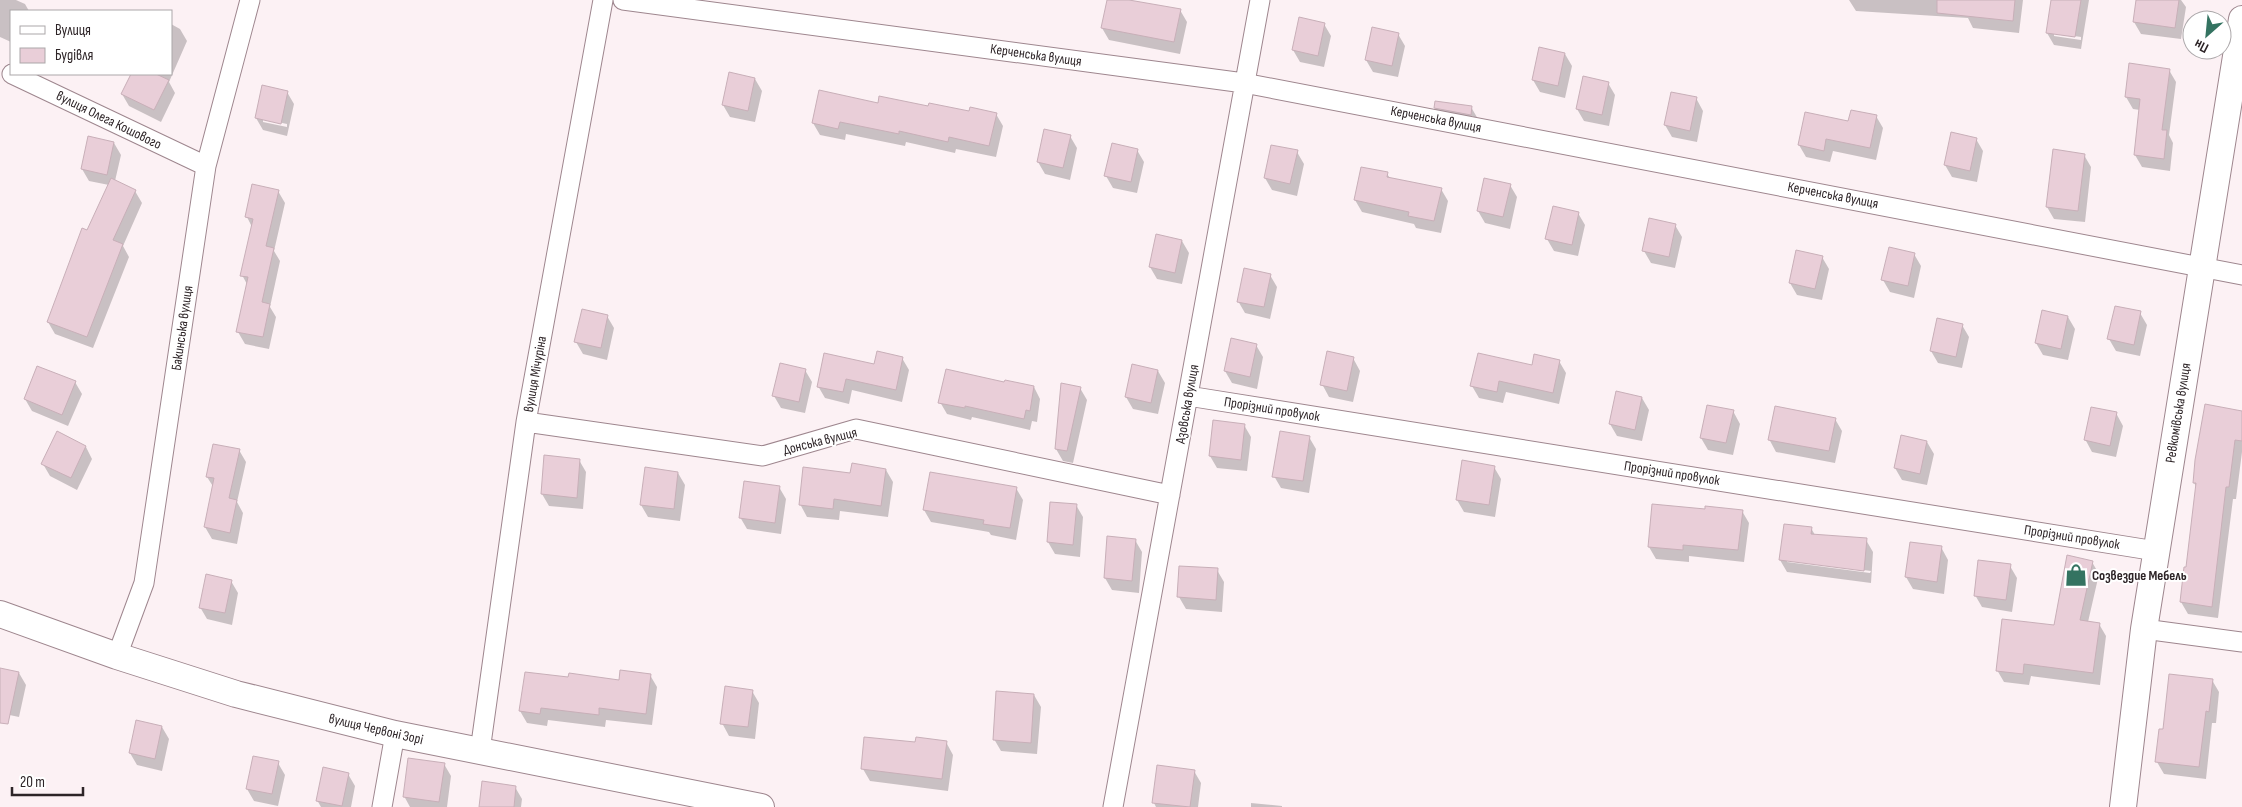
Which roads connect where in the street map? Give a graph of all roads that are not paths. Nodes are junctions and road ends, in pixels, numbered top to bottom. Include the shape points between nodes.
1 (250, 0) edge
2 (603, 0) edge
3 (623, 0) edge
4 (1260, 0) edge
5 (2242, 19) edge
6 (14, 75) edge
7 (1244, 83) junction
8 (206, 166) junction
9 (2201, 266) junction
10 (2242, 275) edge
11 (1188, 396) junction
12 (526, 422) junction
13 (1170, 495) junction
14 (2156, 551) junction
15 (0, 614) edge
16 (2144, 628) junction
17 (2242, 642) edge
18 (117, 656) junction
19 (395, 734) junction
20 (480, 751) junction
21 (382, 807) edge
22 (761, 807) edge
23 (1112, 807) edge
24 (2123, 807) edge

1 - 8 street, Бакинська вулиця
2 - 12 street, вулиця Мічуріна
3 - 7 street, Керченська вулиця
4 - 7 street, Азовська вулиця
5 - 9 street, Ревкомівська вулиця
6 - 8 street, вулиця Олега Кошового
7 - 9 street, Керченська вулиця
7 - 11 street, Азовська вулиця
8 - 18 street, Бакинська вулиця via 144,584
9 - 10 street, Керченська вулиця
9 - 14 street, Ревкомівська вулиця
11 - 13 street, Азовська вулиця
11 - 14 street, Прорізний провулок
12 - 13 street, Донська вулиця via 763,456 856,429
12 - 20 street, вулиця Мічуріна
13 - 23 street, Азовська вулиця
14 - 16 street, Ревкомівська вулиця
15 - 18 street, вулиця Червоні Зорі
16 - 17 street
16 - 24 street, Ревкомівська вулиця
18 - 19 street, вулиця Червоні Зорі via 236,694
19 - 20 street, вулиця Червоні Зорі
19 - 21 street
20 - 22 street, вулиця Червоні Зорі

